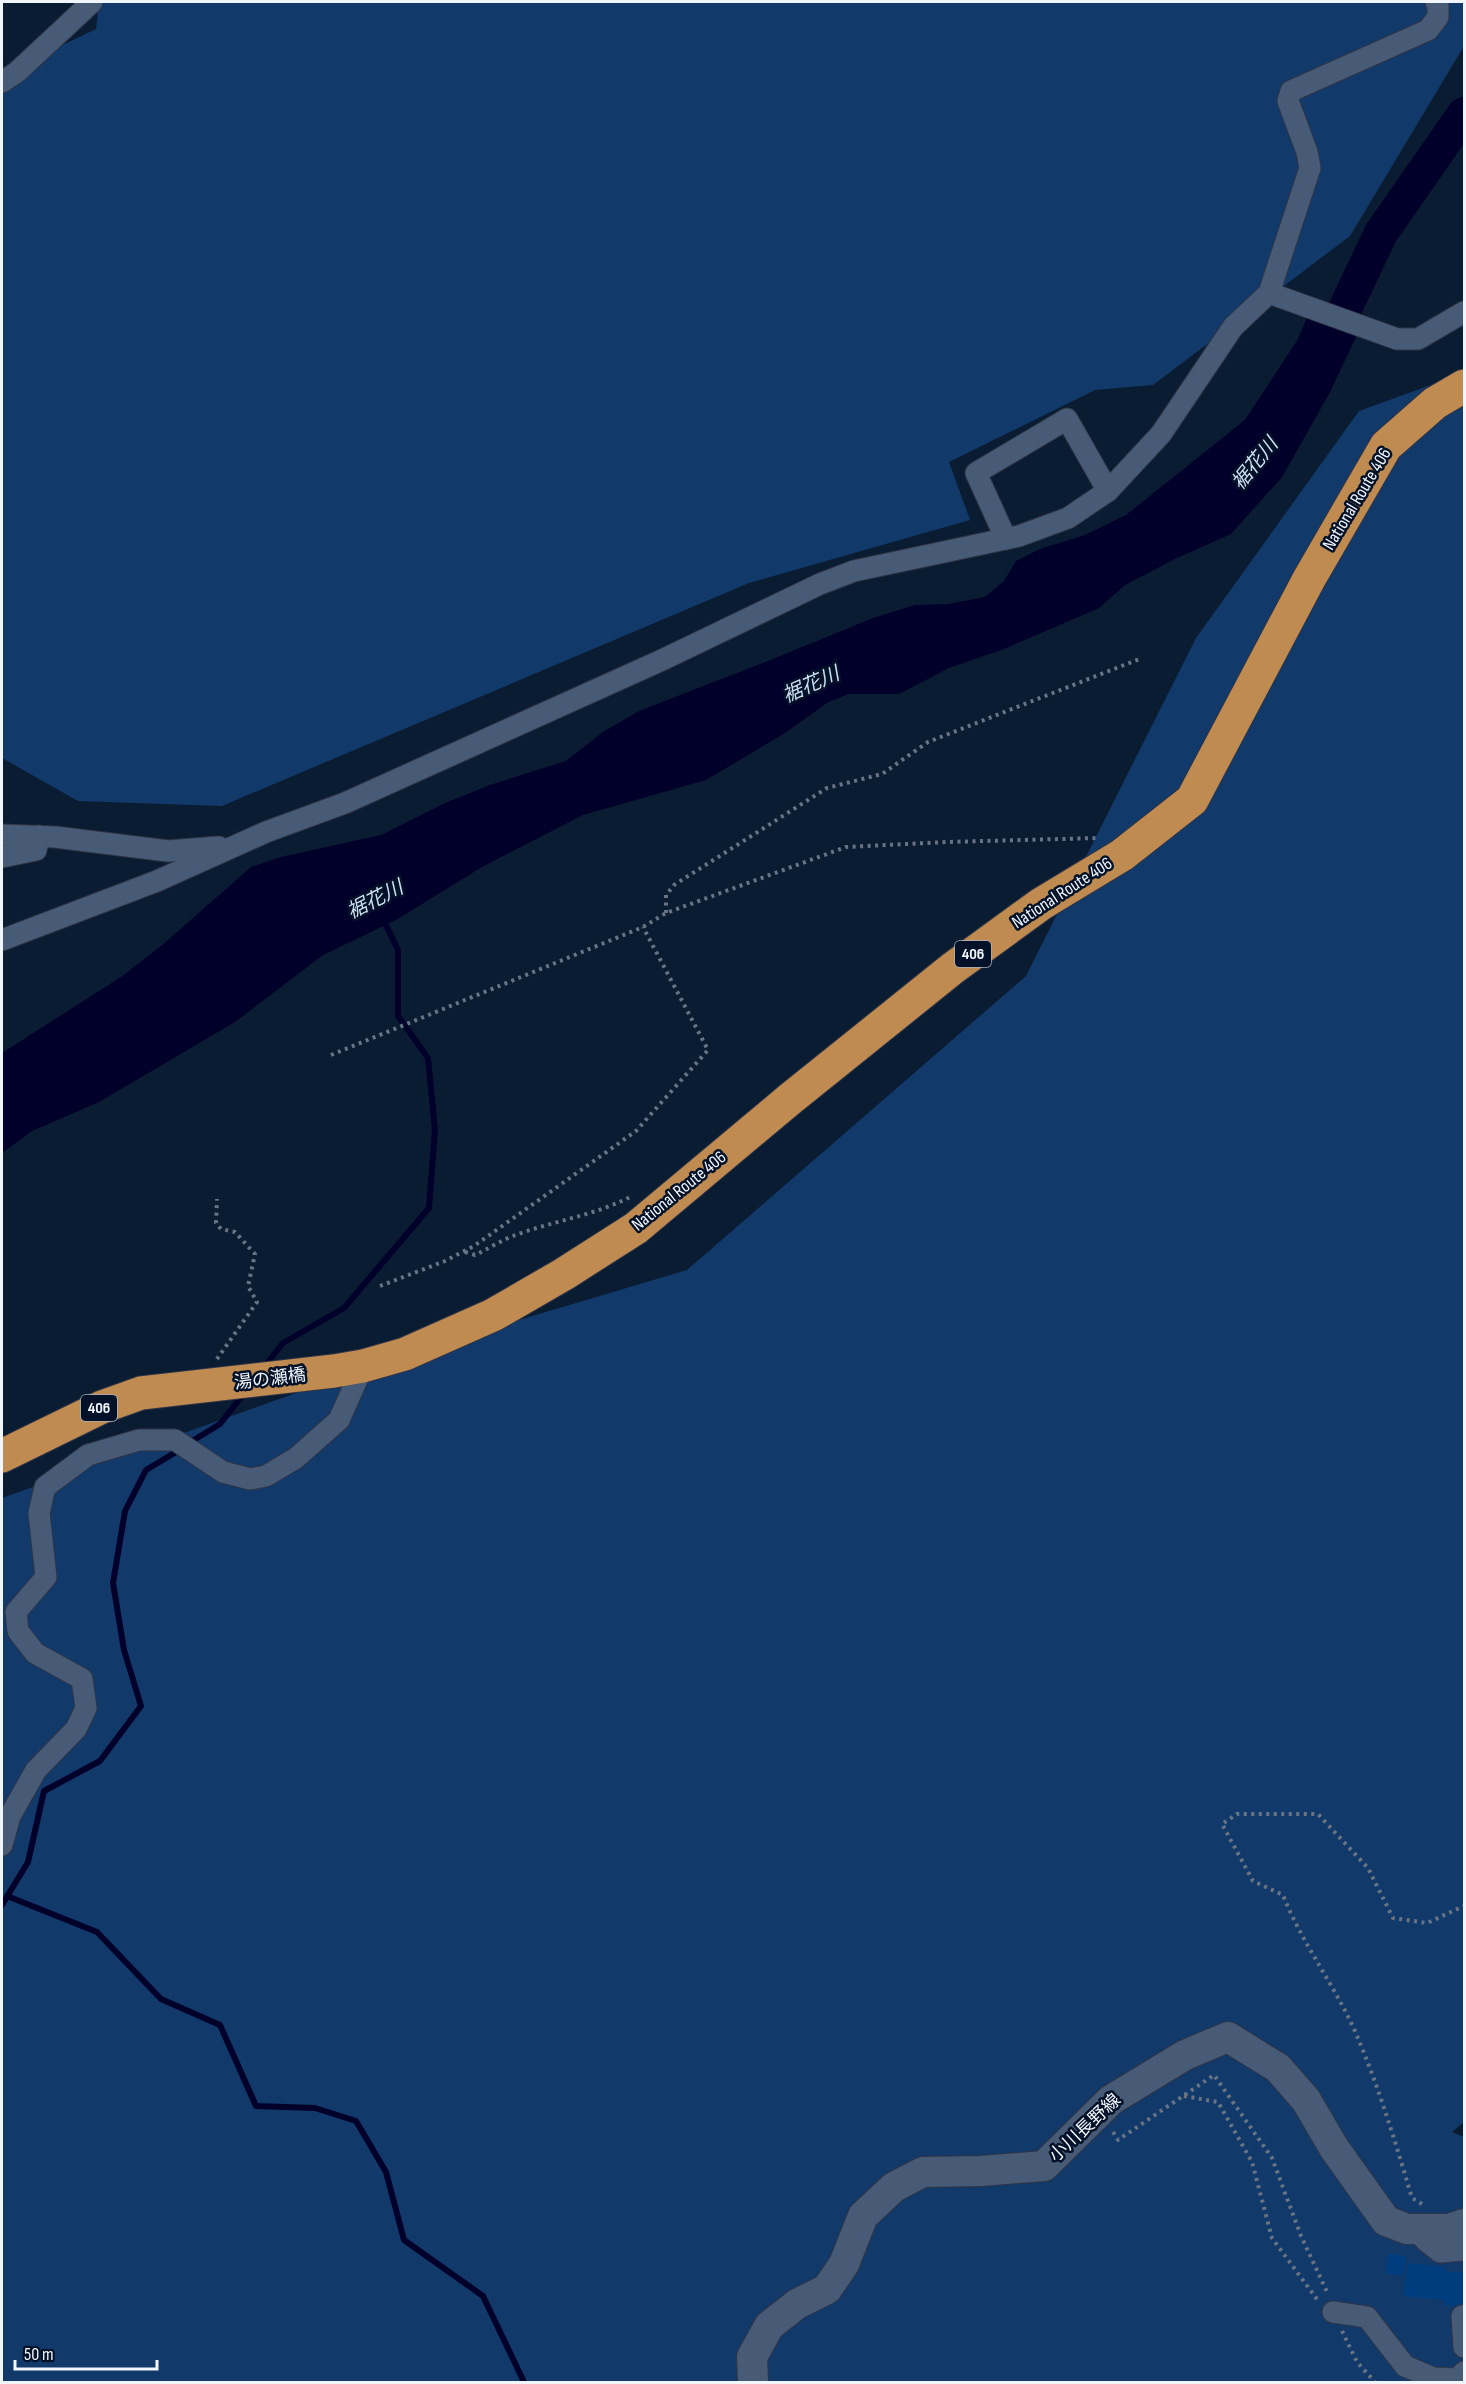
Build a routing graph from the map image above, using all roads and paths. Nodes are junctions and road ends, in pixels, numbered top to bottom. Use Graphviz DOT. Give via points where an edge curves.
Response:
graph roads {
  1 [pos="92,2"];
  2 [pos="1436,2"];
  3 [pos="2,82"];
  4 [pos="1275,296"];
  5 [pos="1464,312"];
  6 [pos="1464,386"];
  7 [pos="1108,490"];
  8 [pos="1006,539"];
  9 [pos="1142,658"];
  10 [pos="2,835"];
  11 [pos="39,836"];
  12 [pos="1109,838"];
  13 [pos="237,846"];
  14 [pos="2,857"];
  15 [pos="666,913"];
  16 [pos="643,927"];
  17 [pos="2,940"];
  18 [pos="330,1055"];
  19 [pos="637,1193"];
  20 [pos="217,1199"];
  21 [pos="464,1251"];
  22 [pos="380,1286"];
  23 [pos="349,1368"];
  24 [pos="211,1373"];
  25 [pos="2,1456"];
  26 [pos="2,1845"];
  27 [pos="1464,1906"];
  28 [pos="1183,2096"];
  29 [pos="1100,2111"];
  30 [pos="1464,2233"];
  31 [pos="1333,2313"];
  32 [pos="1462,2316"];
  33 [pos="1464,2347"];
  34 [pos="1464,2372"];
  35 [pos="753,2382"];
  36 [pos="1375,2382"];
  1 -- 3 [label="street"];
  2 -- 4 [label="street" via="1438,17 1428,30 1291,91 1288,101 1310,168"];
  4 -- 5 [label="street" via="1397,339 1418,339"];
  4 -- 7 [label="street" via="1233,327 1161,434"];
  6 -- 23 [label="highway, National Route 406 / 406" via="1435,403 1386,446 1309,579 1192,801 1122,855 1041,904 953,968 636,1228 493,1314 405,1353"];
  7 -- 8 [label="street" via="1068,518"];
  7 -- 8 [label="street" via="1067,419 976,473"];
  8 -- 13 [label="street" via="854,571 820,584 486,740"];
  9 -- 15 [label="path" via="928,742 882,774 827,788 674,885 666,895"];
  10 -- 11 [label="street"];
  11 -- 13 [label="street" via="168,851"];
  11 -- 14 [label="street" via="36,850"];
  12 -- 15 [label="path" via="846,847"];
  13 -- 17 [label="street"];
  15 -- 16 [label="path"];
  16 -- 18 [label="path"];
  16 -- 21 [label="path" via="708,1050 636,1131"];
  19 -- 21 [label="path" via="596,1211 513,1236 475,1255"];
  20 -- 24 [label="path" via="216,1223 221,1229 235,1232 255,1254 248,1286 257,1302"];
  21 -- 22 [label="path"];
  23 -- 24 [label="highway, 湯の瀬橋 / 406"];
  23 -- 26 [label="street" via="339,1420 296,1458 266,1476 250,1479 222,1472 174,1440 139,1440 88,1455 45,1487 39,1513 46,1577 16,1612 18,1631 35,1653 82,1679 86,1708 76,1729 36,1770 10,1816"];
  24 -- 25 [label="highway, 406" via="102,1407"];
  27 -- 30 [label="path" via="1427,1923 1393,1918 1368,1868 1318,1814 1237,1814 1222,1824 1253,1881 1282,1895 1294,1925 1353,2027 1386,2111 1412,2198"];
  28 -- 29 [label="path" via="1118,2140"];
  28 -- 31 [label="path" via="1218,2102 1252,2162 1272,2238 1325,2310"];
  28 -- 31 [label="path" via="1214,2075 1272,2157"];
  29 -- 30 [label="main road, 小川長野線" via="1162,2068 1228,2037 1278,2068 1306,2100 1334,2148 1386,2221 1407,2229"];
  29 -- 35 [label="main road, 小川長野線" via="1044,2166 923,2172 894,2187 863,2216 844,2264 827,2289 797,2304 769,2326 752,2357"];
  31 -- 34 [label="street" via="1366,2317 1405,2366 1433,2378 1457,2379"];
  31 -- 36 [label="path" via="1357,2362"];
  32 -- 33 [label="street"];
}
